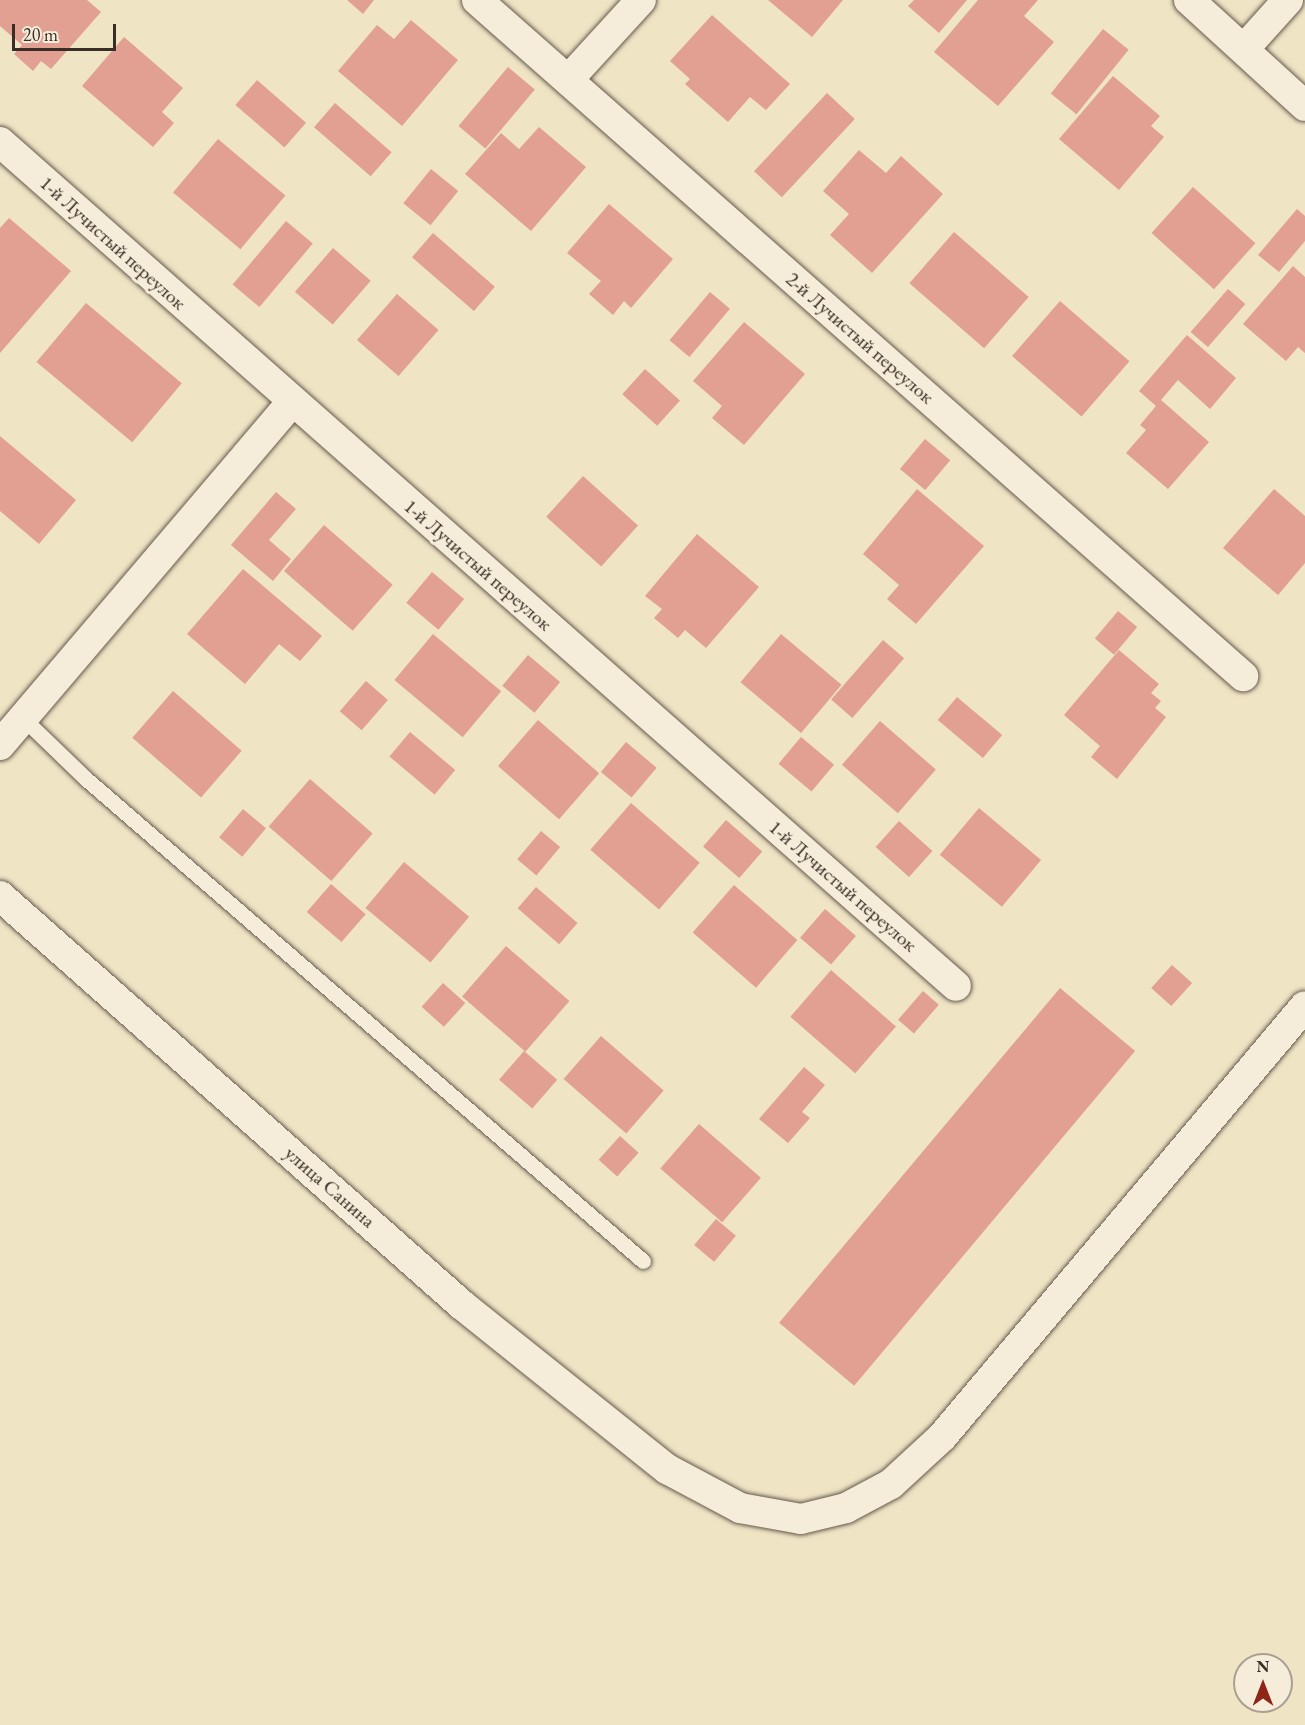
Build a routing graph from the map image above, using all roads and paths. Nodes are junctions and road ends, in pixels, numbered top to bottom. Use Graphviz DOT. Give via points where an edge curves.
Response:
graph roads {
  1 [pos="477,0"];
  2 [pos="641,0"];
  3 [pos="1189,0"];
  4 [pos="1288,0"];
  5 [pos="1244,49"];
  6 [pos="568,80"];
  7 [pos="1305,106"];
  8 [pos="0,142"];
  9 [pos="292,402"];
  10 [pos="1243,676"];
  11 [pos="24,718"];
  12 [pos="0,745"];
  13 [pos="0,896"];
  14 [pos="956,986"];
  15 [pos="1305,1006"];
  16 [pos="643,1261"];
  1 -- 6 [label="street, 2-й Лучистый переулок"];
  2 -- 6 [label="street"];
  3 -- 5 [label="street"];
  4 -- 5 [label="street"];
  5 -- 7 [label="street"];
  6 -- 10 [label="street, 2-й Лучистый переулок"];
  8 -- 9 [label="street, 1-й Лучистый переулок"];
  9 -- 11 [label="street"];
  9 -- 14 [label="street, 1-й Лучистый переулок"];
  11 -- 12 [label="street"];
  11 -- 16 [label="lane" via="85,778"];
  13 -- 15 [label="street, улица Санина" via="462,1305 667,1469 740,1508 801,1519 846,1508 891,1484 942,1437"];
}
